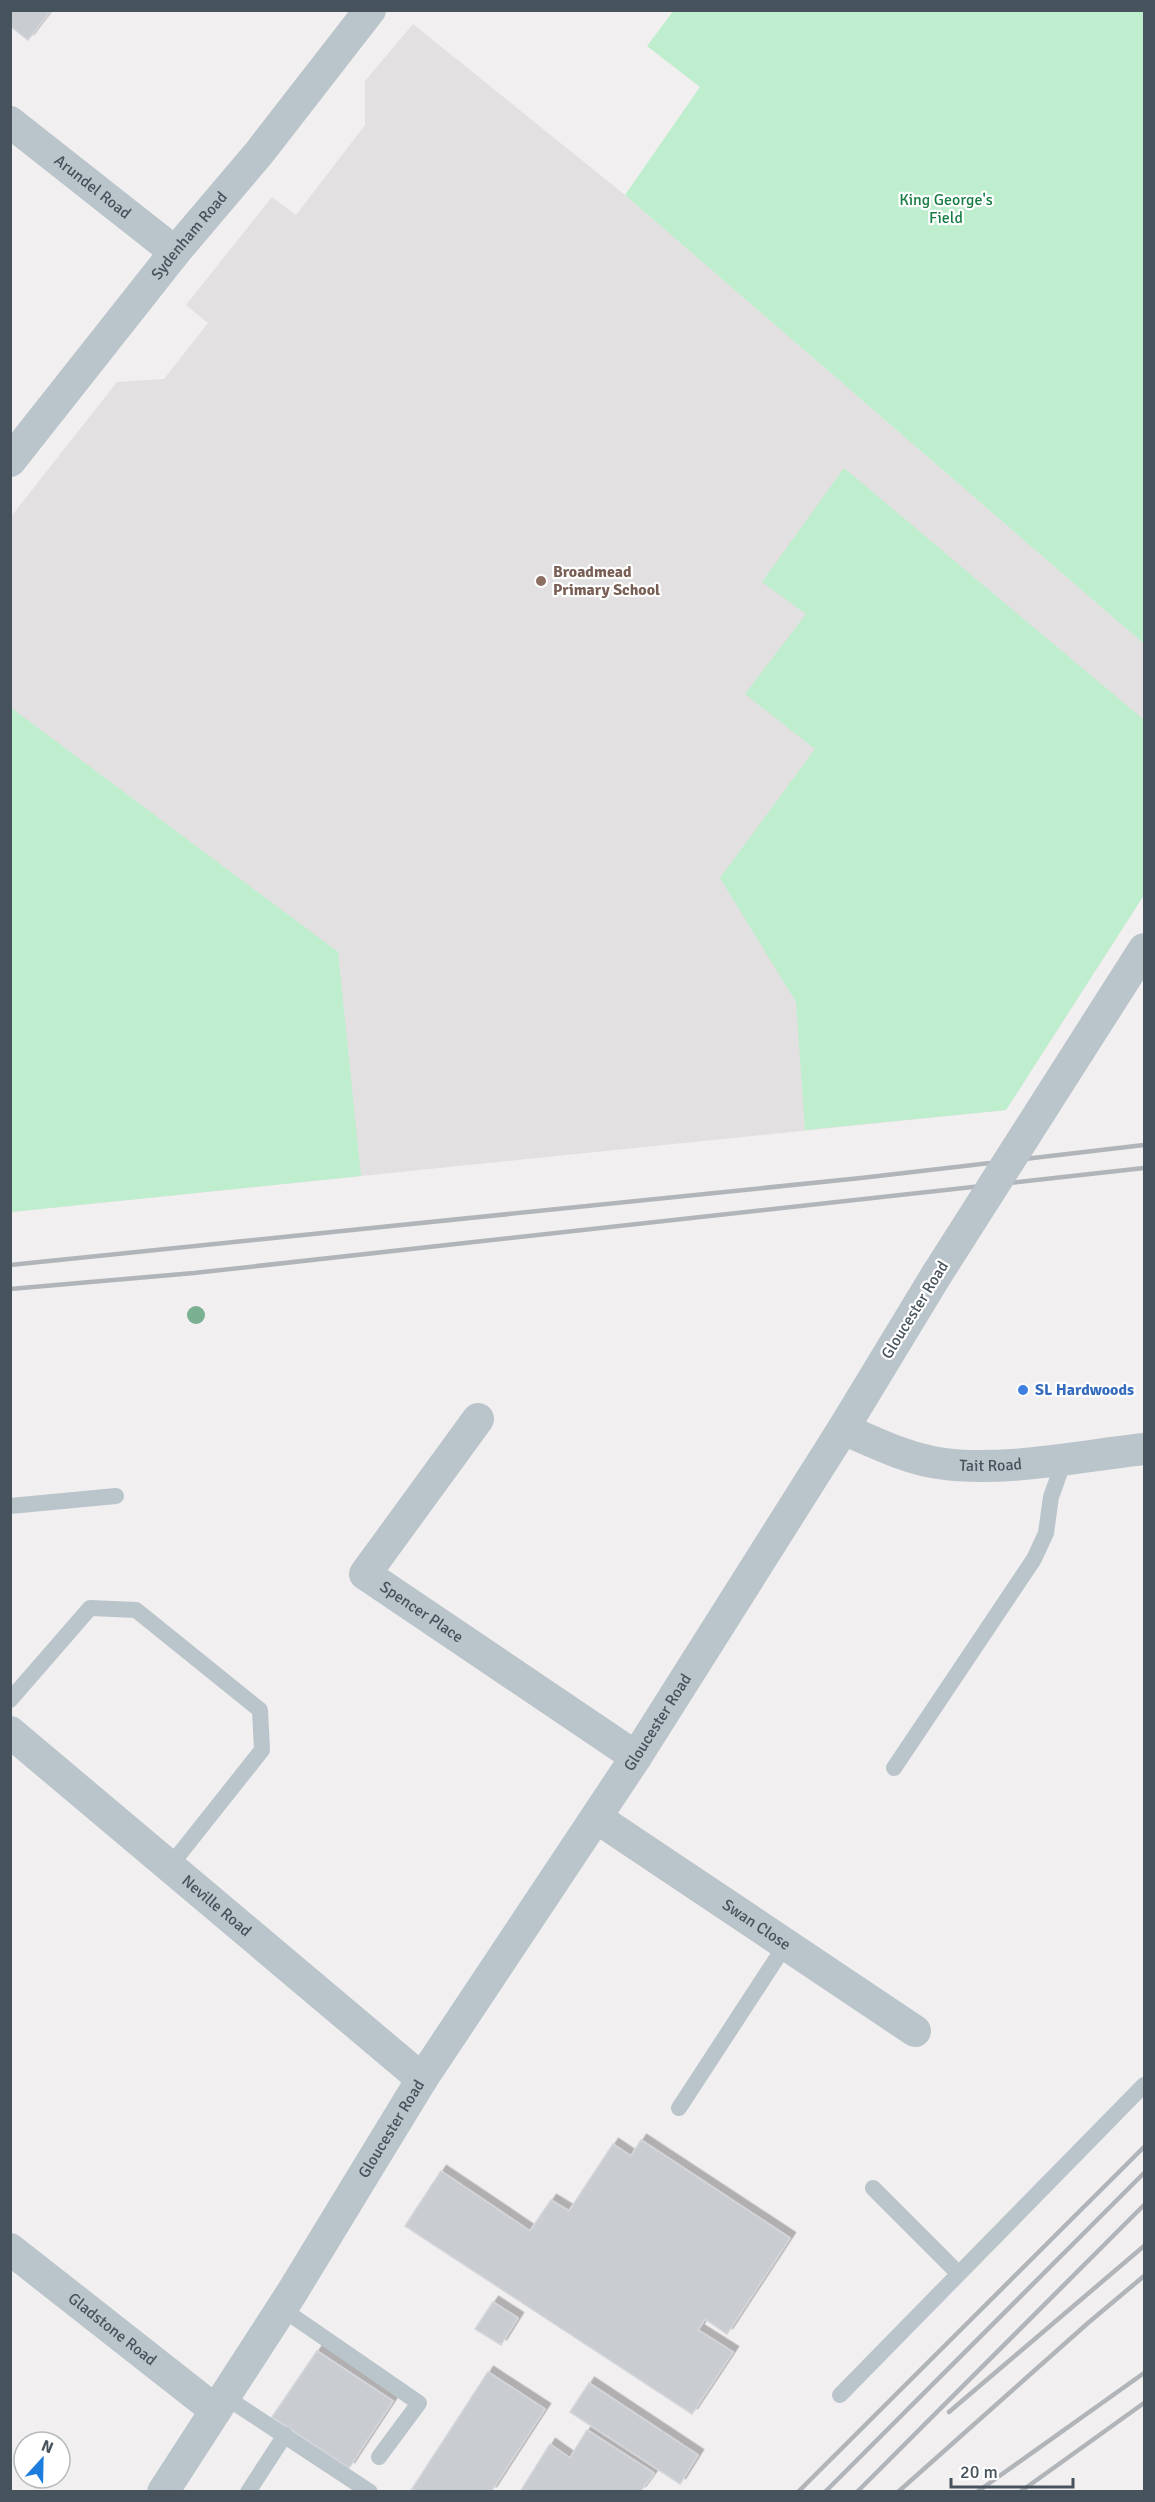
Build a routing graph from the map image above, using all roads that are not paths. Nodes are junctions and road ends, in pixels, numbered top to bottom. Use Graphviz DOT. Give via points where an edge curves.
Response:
graph roads {
  1 [pos="370,10"];
  2 [pos="10,122"];
  3 [pos="175,252"];
  4 [pos="10,461"];
  5 [pos="1144,949"];
  6 [pos="478,1419"];
  7 [pos="843,1429"];
  8 [pos="1144,1449"];
  9 [pos="1065,1458"];
  10 [pos="116,1496"];
  11 [pos="10,1506"];
  12 [pos="10,1700"];
  13 [pos="10,1732"];
  14 [pos="636,1757"];
  15 [pos="894,1768"];
  16 [pos="597,1818"];
  17 [pos="170,1866"];
  18 [pos="786,1944"];
  19 [pos="915,2031"];
  20 [pos="422,2079"];
  21 [pos="1144,2085"];
  22 [pos="679,2108"];
  23 [pos="873,2188"];
  24 [pos="10,2249"];
  25 [pos="958,2273"];
  26 [pos="281,2308"];
  27 [pos="840,2395"];
  28 [pos="220,2403"];
  29 [pos="285,2436"];
  30 [pos="379,2457"];
  31 [pos="163,2492"];
  32 [pos="248,2492"];
  33 [pos="370,2492"];
  1 -- 3 [label="street, Sydenham Road" via="259,153"];
  2 -- 3 [label="street, Arundel Road"];
  3 -- 4 [label="street, Sydenham Road"];
  5 -- 7 [label="street, Gloucester Road, bridge"];
  6 -- 14 [label="street, Spencer Place" via="364,1574"];
  7 -- 9 [label="street, Tait Road" via="900,1453 937,1463 969,1466"];
  7 -- 14 [label="street, Gloucester Road"];
  8 -- 9 [label="street, Tait Road"];
  9 -- 15 [label="lane" via="1050,1497 1046,1533 1034,1559"];
  10 -- 11 [label="lane"];
  12 -- 17 [label="lane" via="90,1608 136,1610 260,1710 262,1750"];
  13 -- 17 [label="street, Neville Road"];
  14 -- 16 [label="street, Gloucester Road"];
  16 -- 18 [label="street, Swan Close"];
  16 -- 20 [label="street, Gloucester Road"];
  17 -- 20 [label="street, Neville Road"];
  18 -- 19 [label="street, Swan Close"];
  18 -- 22 [label="lane"];
  20 -- 26 [label="street, Gloucester Road"];
  21 -- 25 [label="lane"];
  23 -- 25 [label="lane"];
  24 -- 28 [label="street, Gladstone Road"];
  25 -- 27 [label="lane"];
  26 -- 28 [label="street, Gloucester Road"];
  26 -- 30 [label="lane" via="419,2403"];
  28 -- 29 [label="lane"];
  28 -- 31 [label="street, Gloucester Road"];
  29 -- 32 [label="lane"];
  29 -- 33 [label="lane"];
}
